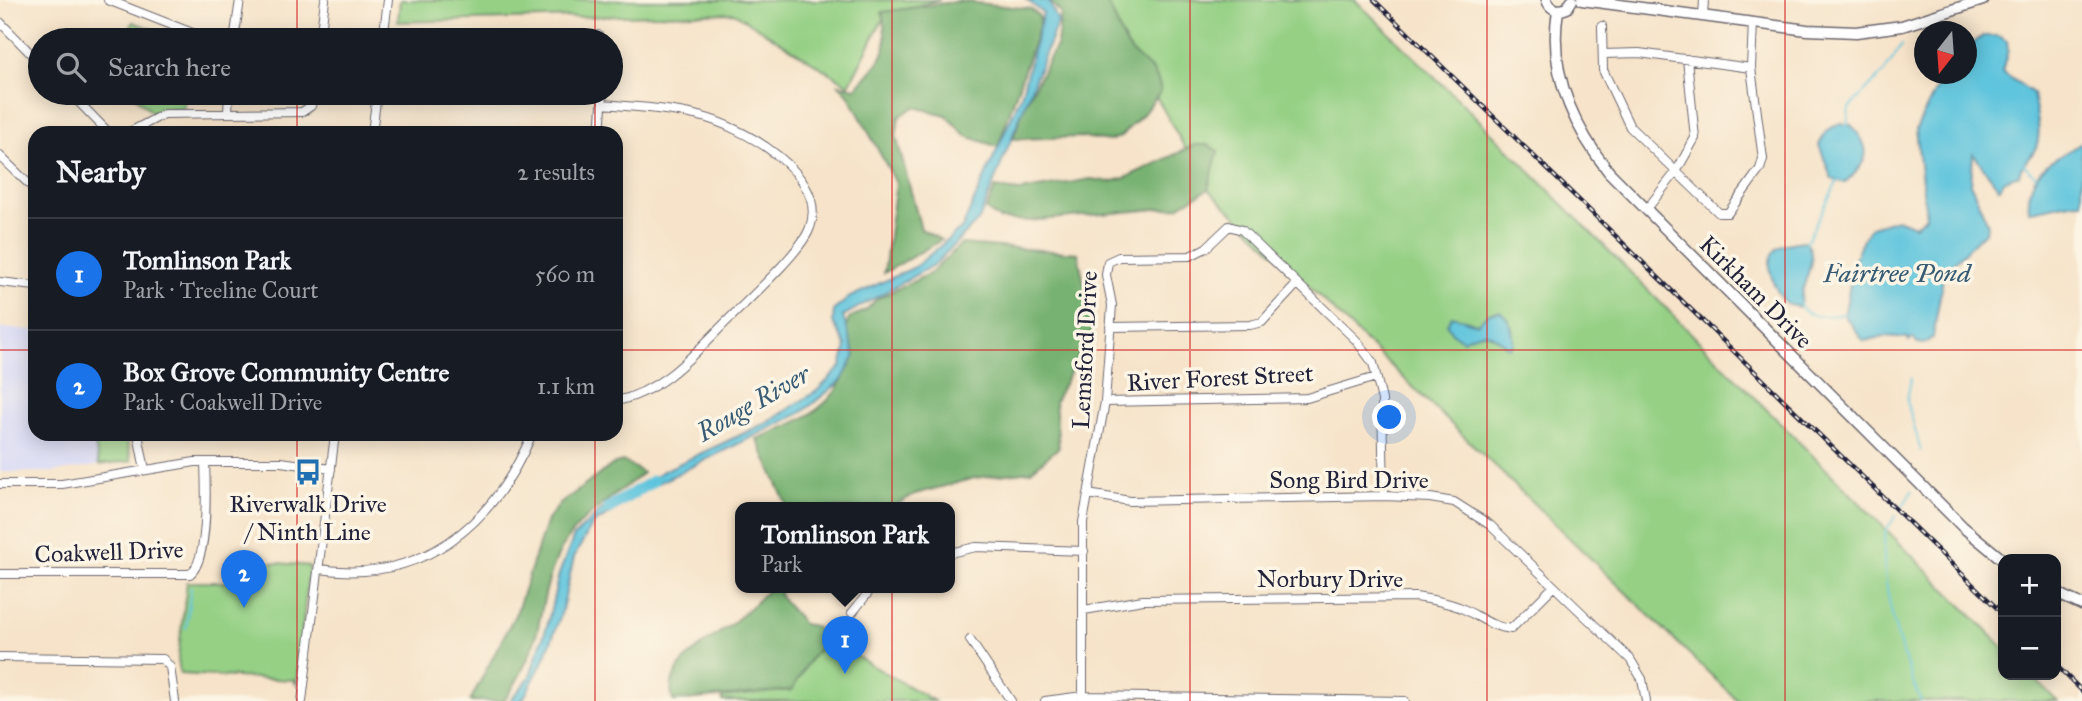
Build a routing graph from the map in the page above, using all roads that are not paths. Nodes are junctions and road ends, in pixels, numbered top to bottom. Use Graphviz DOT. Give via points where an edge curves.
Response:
graph roads {
  1 [pos="108,0"];
  2 [pos="240,0"];
  3 [pos="325,0"];
  4 [pos="388,0"];
  5 [pos="1547,0"];
  6 [pos="1572,0"];
  7 [pos="1581,0"];
  8 [pos="1704,0"];
  9 [pos="1983,0"];
  10 [pos="1558,10"];
  11 [pos="1703,16"];
  12 [pos="0,22"];
  13 [pos="1753,22"];
  14 [pos="1602,26"];
  15 [pos="180,28"];
  16 [pos="234,28"];
  17 [pos="322,28"];
  18 [pos="384,28"];
  19 [pos="28,51"];
  20 [pos="1603,54"];
  21 [pos="1687,59"];
  22 [pos="1751,68"];
  23 [pos="82,105"];
  24 [pos="228,105"];
  25 [pos="311,105"];
  26 [pos="376,105"];
  27 [pos="603,105"];
  28 [pos="612,105"];
  29 [pos="228,112"];
  30 [pos="102,126"];
  31 [pos="141,126"];
  32 [pos="373,126"];
  33 [pos="601,126"];
  34 [pos="0,156"];
  35 [pos="1676,172"];
  36 [pos="28,183"];
  37 [pos="1646,210"];
  38 [pos="0,282"];
  39 [pos="1297,284"];
  40 [pos="28,285"];
  41 [pos="1110,327"];
  42 [pos="1376,377"];
  43 [pos="623,399"];
  44 [pos="1105,402"];
  45 [pos="139,441"];
  46 [pos="334,441"];
  47 [pos="529,441"];
  48 [pos="205,462"];
  49 [pos="331,469"];
  50 [pos="145,470"];
  51 [pos="0,484"];
  52 [pos="1088,494"];
  53 [pos="1384,496"];
  54 [pos="1084,551"];
  55 [pos="955,552"];
  56 [pos="1998,556"];
  57 [pos="318,569"];
  58 [pos="0,574"];
  59 [pos="1553,587"];
  60 [pos="868,593"];
  61 [pos="2061,595"];
  62 [pos="2082,605"];
  63 [pos="1084,610"];
  64 [pos="852,613"];
  65 [pos="971,640"];
  66 [pos="0,657"];
  67 [pos="1083,696"];
  68 [pos="175,701"];
  69 [pos="302,701"];
  70 [pos="1011,701"];
  71 [pos="1045,701"];
  72 [pos="1195,701"];
  73 [pos="1300,701"];
  74 [pos="1405,701"];
  75 [pos="1646,701"];
  1 -- 15 [label="street"];
  2 -- 16 [label="street"];
  3 -- 17 [label="street"];
  4 -- 18 [label="street"];
  5 -- 10 [label="street"];
  6 -- 10 [label="street"];
  7 -- 11 [label="street"];
  8 -- 11 [label="street"];
  9 -- 13 [label="street" via="1881,30 1833,32"];
  10 -- 37 [label="street, Kirkham Drive" via="1555,45 1572,113 1598,158"];
  11 -- 13 [label="street"];
  12 -- 19 [label="street"];
  13 -- 22 [label="street"];
  14 -- 20 [label="street"];
  20 -- 21 [label="street" via="1639,52"];
  20 -- 35 [label="street" via="1610,90 1630,127"];
  21 -- 22 [label="street"];
  21 -- 35 [label="street" via="1695,138"];
  22 -- 35 [label="street" via="1763,159 1732,209 1719,213"];
  23 -- 30 [label="street"];
  24 -- 29 [label="street"];
  25 -- 29 [label="street" via="302,112"];
  26 -- 32 [label="street"];
  27 -- 33 [label="street"];
  28 -- 43 [label="street" via="683,113 752,137 797,173 812,203 810,229 800,247 667,377"];
  29 -- 31 [label="street" via="164,114"];
  34 -- 36 [label="street"];
  35 -- 37 [label="street"];
  37 -- 56 [label="street, Kirkham Drive" via="1963,527"];
  38 -- 40 [label="street"];
  39 -- 41 [label="street" via="1262,322 1250,325"];
  39 -- 41 [label="street, Lemsford Drive" via="1242,230 1229,226 1190,256 1108,261"];
  39 -- 42 [label="street, Lemsford Drive" via="1356,340 1373,363"];
  41 -- 44 [label="street, Lemsford Drive"];
  42 -- 44 [label="street, River Forest Street" via="1307,398"];
  42 -- 53 [label="street, Lemsford Drive" via="1382,400"];
  44 -- 52 [label="street, Lemsford Drive"];
  45 -- 50 [label="street"];
  46 -- 49 [label="street"];
  47 -- 57 [label="street" via="516,471 497,497 472,523 426,556 387,570"];
  48 -- 49 [label="street" via="274,462"];
  48 -- 50 [label="street"];
  48 -- 58 [label="street, Coakwell Drive" via="199,563 190,574"];
  49 -- 57 [label="street"];
  50 -- 51 [label="street" via="57,484"];
  52 -- 53 [label="street, Song Bird Drive" via="1130,501"];
  52 -- 54 [label="street, Lemsford Drive"];
  53 -- 59 [label="street, Song Bird Drive" via="1454,502 1490,525"];
  54 -- 55 [label="street" via="976,547"];
  54 -- 63 [label="street, Lemsford Drive"];
  57 -- 69 [label="street"];
  59 -- 63 [label="street, Norbury Drive" via="1511,629 1494,627 1443,602 1405,597 1143,600"];
  59 -- 75 [label="street, Song Bird Drive" via="1630,659 1642,679"];
  60 -- 64 [label="street"];
  61 -- 62 [label="street"];
  63 -- 67 [label="street, Lemsford Drive"];
  65 -- 70 [label="street"];
  66 -- 68 [label="street" via="163,659 170,667"];
  67 -- 71 [label="street"];
  67 -- 72 [label="street"];
  72 -- 73 [label="street"];
  73 -- 74 [label="street"];
}
